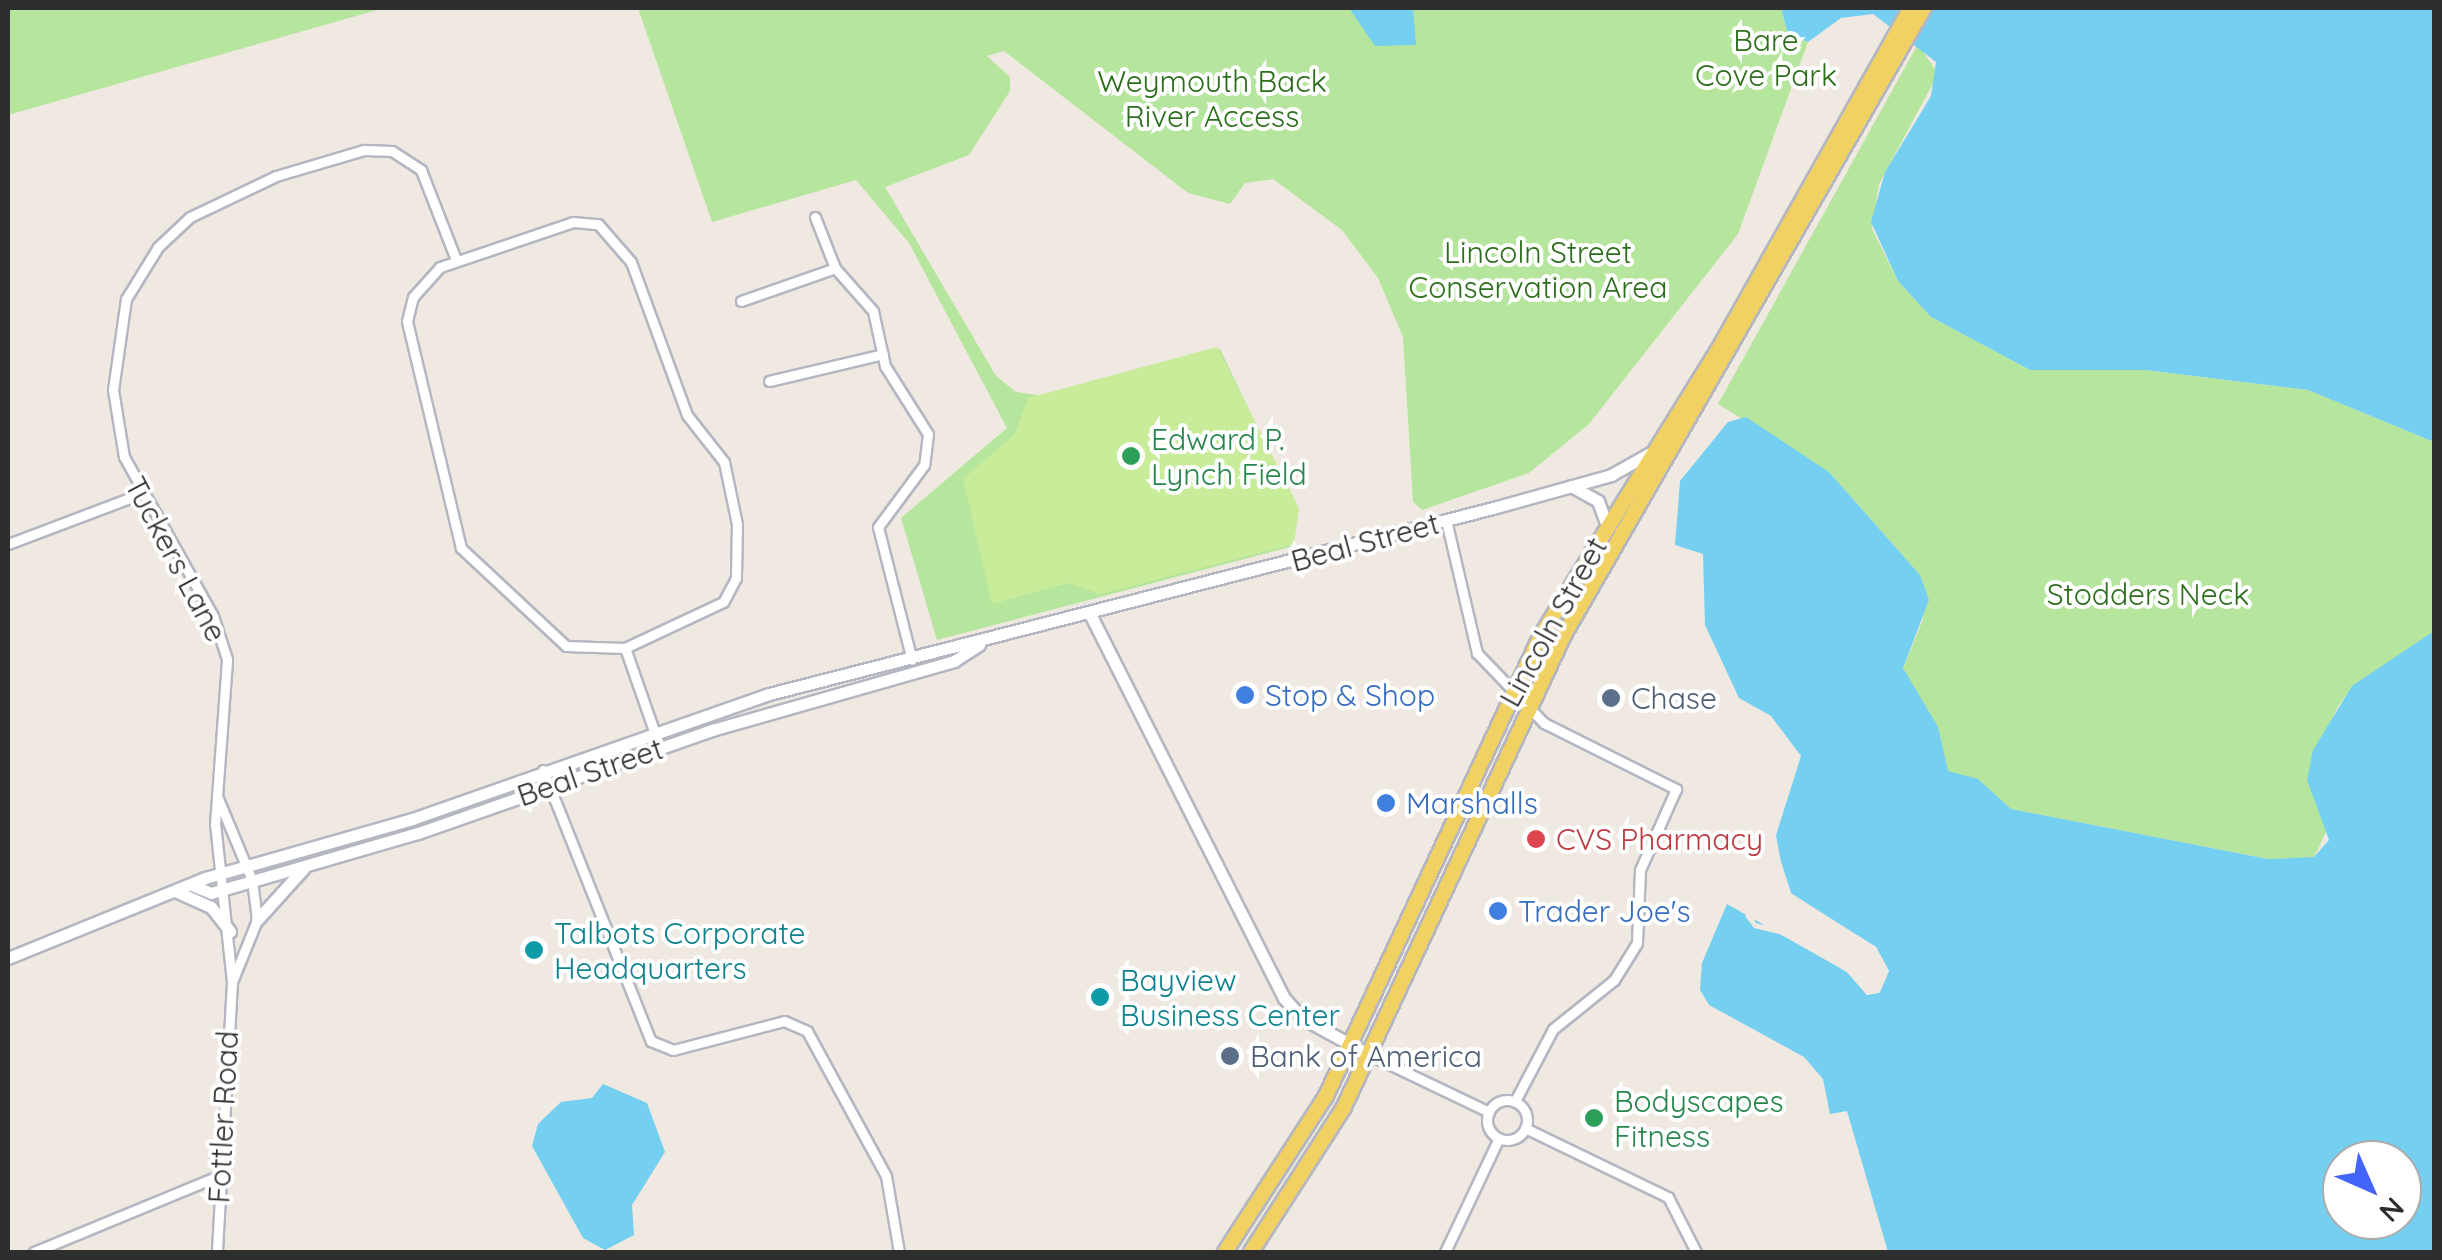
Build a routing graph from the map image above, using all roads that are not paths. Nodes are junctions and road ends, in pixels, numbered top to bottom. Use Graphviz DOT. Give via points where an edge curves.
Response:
graph roads {
  1 [pos="1911,8"];
  2 [pos="1924,8"];
  3 [pos="1898,44"];
  4 [pos="815,217"];
  5 [pos="456,260"];
  6 [pos="835,268"];
  7 [pos="741,300"];
  8 [pos="883,354"];
  9 [pos="769,382"];
  10 [pos="1656,449"];
  11 [pos="1572,486"];
  12 [pos="138,495"];
  13 [pos="1446,520"];
  14 [pos="1607,526"];
  15 [pos="8,544"];
  16 [pos="1090,614"];
  17 [pos="984,642"];
  18 [pos="624,648"];
  19 [pos="912,656"];
  20 [pos="915,672"];
  21 [pos="1513,688"];
  22 [pos="1529,706"];
  23 [pos="654,732"];
  24 [pos="660,748"];
  25 [pos="543,770"];
  26 [pos="550,786"];
  27 [pos="216,794"];
  28 [pos="247,865"];
  29 [pos="308,865"];
  30 [pos="221,874"];
  31 [pos="252,880"];
  32 [pos="194,886"];
  33 [pos="224,889"];
  34 [pos="175,891"];
  35 [pos="257,920"];
  36 [pos="230,931"];
  37 [pos="8,958"];
  38 [pos="232,982"];
  39 [pos="1350,1046"];
  40 [pos="1370,1056"];
  41 [pos="1515,1101"];
  42 [pos="1488,1112"];
  43 [pos="1526,1128"];
  44 [pos="1499,1138"];
  45 [pos="216,1177"];
  46 [pos="61,1247"];
  47 [pos="34,1252"];
  48 [pos="218,1252"];
  49 [pos="899,1252"];
  50 [pos="1225,1252"];
  51 [pos="1251,1252"];
  52 [pos="1445,1252"];
  53 [pos="1696,1252"];
  1 -- 3 [label="main road, Lincoln Street"];
  2 -- 3 [label="main road, Lincoln Street"];
  3 -- 10 [label="main road, Lincoln Street"];
  3 -- 22 [label="main road, Lincoln Street"];
  4 -- 6 [label="street"];
  5 -- 12 [label="street, Tuckers Lane" via="427,179 392,151 328,158 190,217 134,281 114,350 118,428"];
  5 -- 18 [label="street" via="425,277 408,321 460,548 566,646"];
  5 -- 18 [label="street" via="574,222 612,234 688,416 724,462 737,524 730,592"];
  6 -- 7 [label="street"];
  6 -- 8 [label="street" via="872,311"];
  8 -- 9 [label="street"];
  8 -- 19 [label="street" via="928,434 924,465 878,527"];
  10 -- 11 [label="street, Beal Street" via="1632,468"];
  10 -- 14 [label="main road, Lincoln Street"];
  11 -- 13 [label="street, Beal Street"];
  11 -- 14 [label="street" via="1598,501"];
  12 -- 15 [label="street"];
  12 -- 27 [label="street, Tuckers Lane" via="222,638"];
  13 -- 16 [label="street, Beal Street"];
  13 -- 21 [label="street" via="1472,642"];
  14 -- 21 [label="main road, Lincoln Street"];
  16 -- 17 [label="street, Beal Street"];
  16 -- 39 [label="street" via="1284,998"];
  17 -- 19 [label="street, Beal Street"];
  17 -- 20 [label="street, Beal Street"];
  18 -- 23 [label="street"];
  19 -- 20 [label="street"];
  19 -- 23 [label="street, Beal Street"];
  20 -- 24 [label="street, Beal Street"];
  21 -- 22 [label="street"];
  21 -- 39 [label="main road, Lincoln Street"];
  22 -- 40 [label="main road, Lincoln Street"];
  22 -- 41 [label="street" via="1544,723 1676,789 1640,870 1634,948 1614,980 1554,1029"];
  23 -- 24 [label="street"];
  23 -- 25 [label="street, Beal Street"];
  24 -- 26 [label="street, Beal Street"];
  25 -- 26 [label="street"];
  25 -- 28 [label="street, Beal Street"];
  26 -- 29 [label="street, Beal Street"];
  26 -- 49 [label="street" via="651,1042 674,1050 768,1022 807,1031 886,1176"];
  27 -- 28 [label="street, Tuckers Lane"];
  27 -- 30 [label="street, Tuckers Lane"];
  28 -- 30 [label="street, Beal Street"];
  28 -- 31 [label="street, Fottler Road"];
  29 -- 31 [label="street, Beal Street"];
  29 -- 35 [label="street"];
  30 -- 32 [label="street, Beal Street"];
  30 -- 33 [label="street, Fottler Road"];
  31 -- 33 [label="street, Beal Street"];
  31 -- 35 [label="street, Fottler Road"];
  32 -- 33 [label="street, Beal Street"];
  32 -- 34 [label="street, Beal Street"];
  33 -- 36 [label="street, Fottler Road"];
  34 -- 36 [label="street" via="210,907"];
  34 -- 37 [label="street, Beal Street"];
  35 -- 38 [label="street, Fottler Road"];
  36 -- 38 [label="street, Fottler Road" via="224,968"];
  38 -- 45 [label="street, Fottler Road"];
  39 -- 40 [label="street"];
  39 -- 50 [label="main road, Lincoln Street"];
  40 -- 42 [label="street"];
  40 -- 51 [label="main road, Lincoln Street" via="1307,1176"];
  41 -- 42 [label="street"];
  41 -- 43 [label="street"];
  42 -- 44 [label="street"];
  43 -- 44 [label="street"];
  43 -- 53 [label="street" via="1661,1192 1680,1208"];
  44 -- 52 [label="street"];
  45 -- 46 [label="street"];
  45 -- 48 [label="street, Fottler Road"];
  46 -- 47 [label="street"];
}
